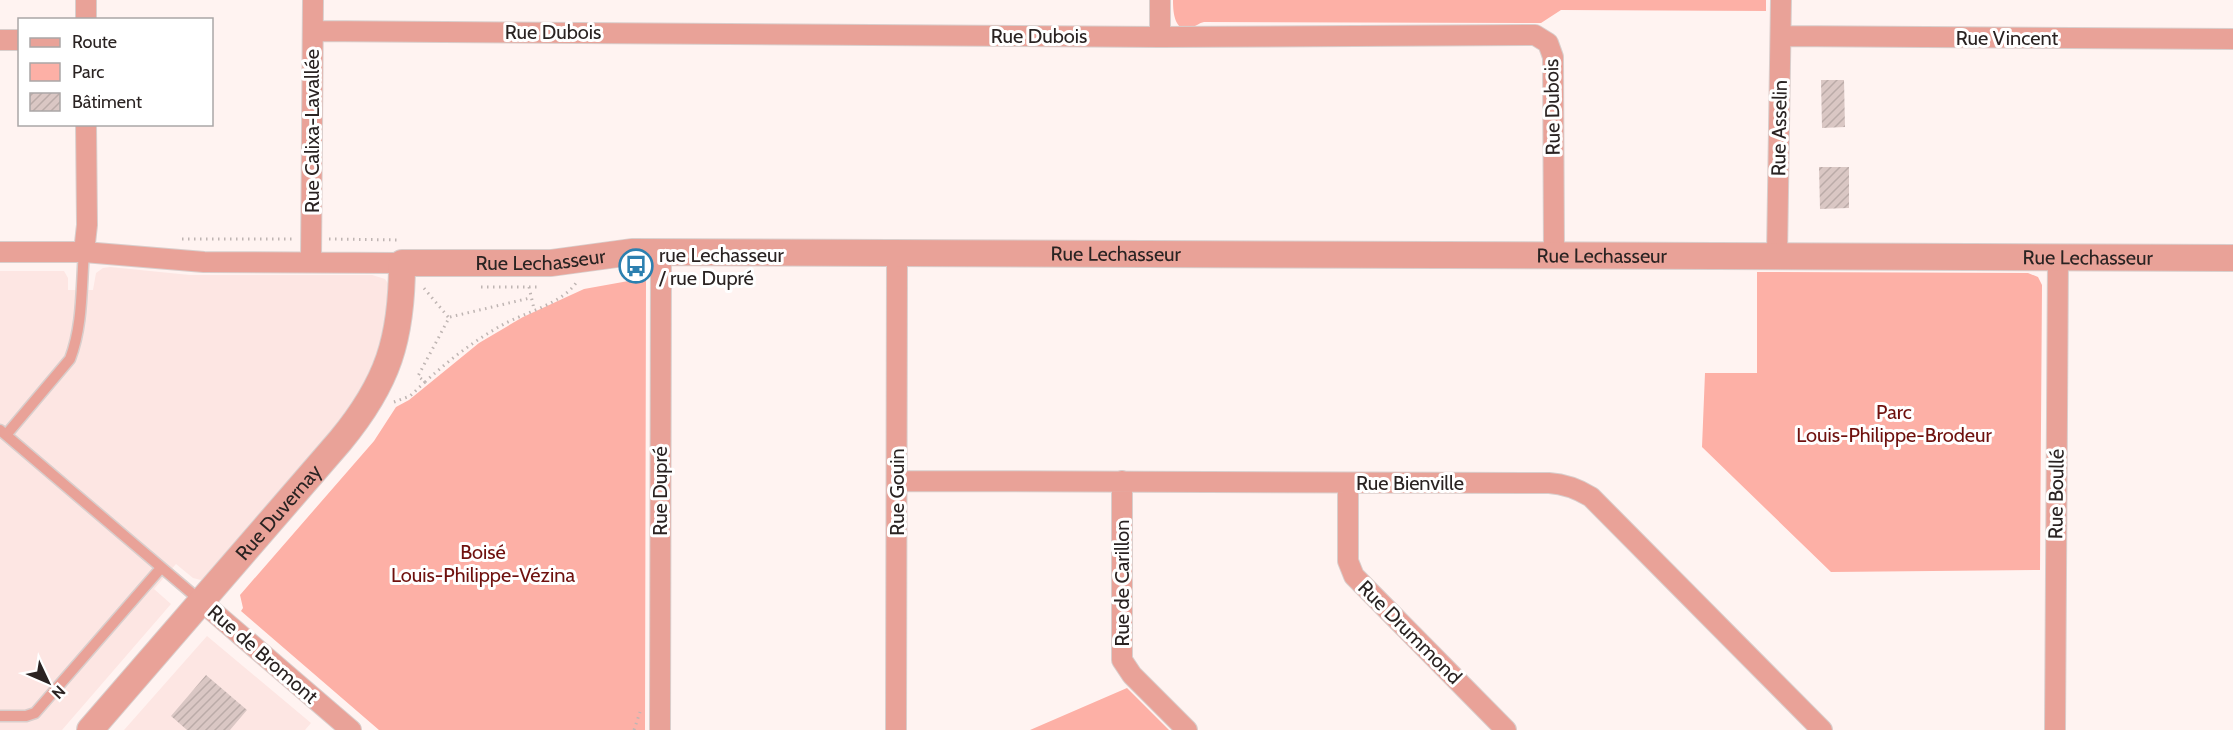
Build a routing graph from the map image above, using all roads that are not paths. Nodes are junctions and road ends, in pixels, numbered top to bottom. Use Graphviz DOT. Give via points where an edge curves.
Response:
graph roads {
  1 [pos="86,0"];
  2 [pos="313,0"];
  3 [pos="1160,0"];
  4 [pos="1781,0"];
  5 [pos="86,18"];
  6 [pos="313,31"];
  7 [pos="1780,36"];
  8 [pos="1160,37"];
  9 [pos="2233,39"];
  10 [pos="0,40"];
  11 [pos="18,40"];
  12 [pos="86,126"];
  13 [pos="0,252"];
  14 [pos="84,252"];
  15 [pos="661,253"];
  16 [pos="897,253"];
  17 [pos="1777,255"];
  18 [pos="1554,256"];
  19 [pos="2058,257"];
  20 [pos="2233,258"];
  21 [pos="311,262"];
  22 [pos="402,263"];
  23 [pos="3,432"];
  24 [pos="897,481"];
  25 [pos="1122,481"];
  26 [pos="1348,483"];
  27 [pos="161,568"];
  28 [pos="202,602"];
  29 [pos="0,716"];
  30 [pos="90,730"];
  31 [pos="351,730"];
  32 [pos="660,730"];
  33 [pos="896,730"];
  34 [pos="1187,730"];
  35 [pos="1506,730"];
  36 [pos="1822,730"];
  37 [pos="2055,730"];
  1 -- 5 [label="street"];
  2 -- 6 [label="street, Rue Calixa-Lavallée"];
  3 -- 8 [label="street"];
  4 -- 7 [label="street, Rue Asselin"];
  6 -- 8 [label="street, Rue Dubois"];
  6 -- 21 [label="street, Rue Calixa-Lavallée"];
  7 -- 9 [label="street, Rue Vincent"];
  7 -- 17 [label="street, Rue Asselin"];
  8 -- 18 [label="street, Rue Dubois" via="1540,37 1551,47 1553,57"];
  10 -- 11 [label="street"];
  12 -- 14 [label="street"];
  13 -- 14 [label="street, Rue Lechasseur"];
  14 -- 21 [label="street, Rue Lechasseur" via="204,262"];
  14 -- 23 [label="lane" via="81,312 70,359"];
  15 -- 16 [label="street, Rue Lechasseur"];
  15 -- 22 [label="street, Rue Lechasseur" via="607,254 551,263"];
  15 -- 32 [label="street, Rue Dupré"];
  16 -- 18 [label="street, Rue Lechasseur"];
  16 -- 24 [label="street, Rue Gouin"];
  17 -- 18 [label="street, Rue Lechasseur"];
  17 -- 19 [label="street, Rue Lechasseur"];
  19 -- 20 [label="street, Rue Lechasseur"];
  19 -- 37 [label="street, Rue Boullé"];
  21 -- 22 [label="street, Rue Lechasseur"];
  22 -- 28 [label="street, Rue Duvernay" via="398,329 374,395 345,436"];
  23 -- 27 [label="lane"];
  24 -- 25 [label="street, Rue Bienville"];
  24 -- 33 [label="street, Rue Gouin"];
  25 -- 26 [label="street, Rue Bienville"];
  25 -- 34 [label="street, Rue de Carillon" via="1122,660"];
  26 -- 35 [label="street, Rue Drummond" via="1348,561 1354,576"];
  26 -- 36 [label="street, Rue Bienville" via="1549,483 1579,490 1601,507"];
  27 -- 28 [label="lane"];
  27 -- 29 [label="lane" via="35,713"];
  28 -- 30 [label="street, Rue Duvernay"];
  28 -- 31 [label="street, Rue de Bromont"];
}
